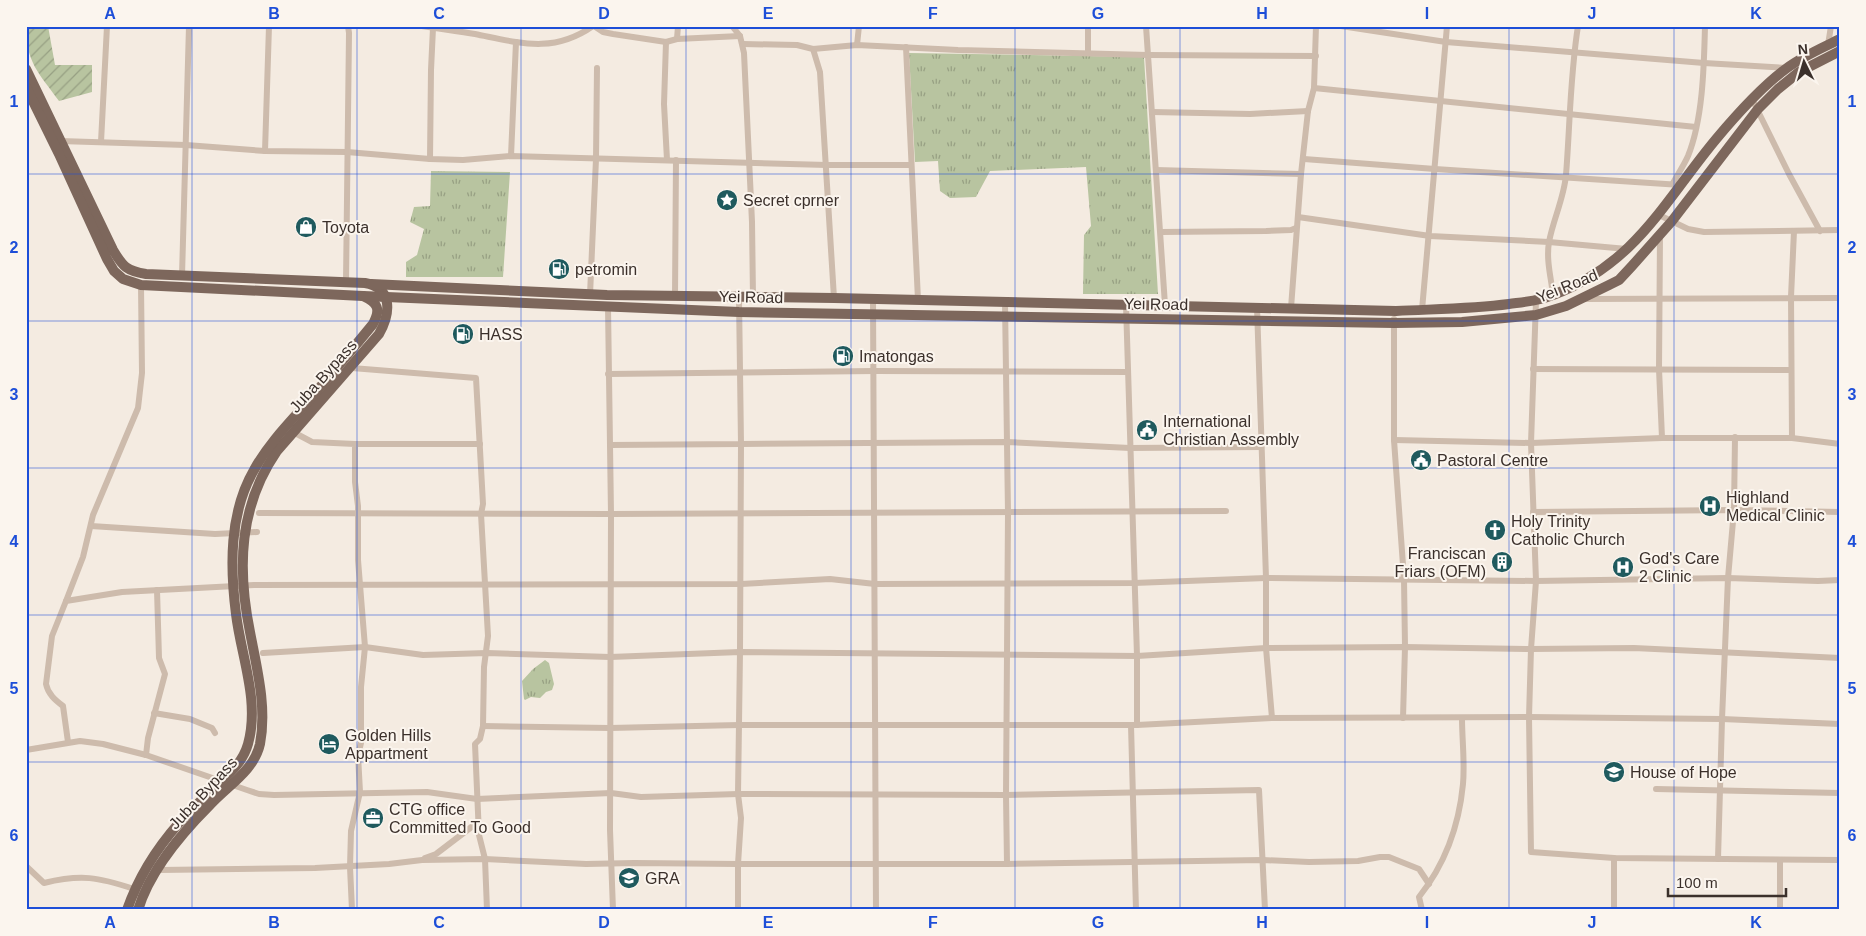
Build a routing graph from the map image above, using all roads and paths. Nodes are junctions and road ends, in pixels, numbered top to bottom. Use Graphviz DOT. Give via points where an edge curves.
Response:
graph roads {
  1 [pos="107,26"];
  2 [pos="189,26"];
  3 [pos="269,26"];
  4 [pos="348,26"];
  5 [pos="422,26"];
  6 [pos="594,26"];
  7 [pos="678,26"];
  8 [pos="732,26"];
  9 [pos="859,26"];
  10 [pos="1088,26"];
  11 [pos="1146,26"];
  12 [pos="1316,26"];
  13 [pos="1341,26"];
  14 [pos="1448,26"];
  15 [pos="1578,26"];
  16 [pos="1705,26"];
  17 [pos="1831,26"];
  18 [pos="433,28"];
  19 [pos="462,29"];
  20 [pos="740,36"];
  21 [pos="677,39"];
  22 [pos="1840,39"];
  23 [pos="516,42"];
  24 [pos="666,42"];
  25 [pos="1446,42"];
  26 [pos="743,44"];
  27 [pos="857,45"];
  28 [pos="1828,45"];
  29 [pos="906,47"];
  30 [pos="813,49"];
  31 [pos="1840,51"];
  32 [pos="1088,52"];
  33 [pos="1574,52"];
  34 [pos="1148,55"];
  35 [pos="1316,56"];
  36 [pos="1704,63"];
  37 [pos="597,68"];
  38 [pos="1787,68"];
  39 [pos="26,69"];
  40 [pos="26,87"];
  41 [pos="1314,88"];
  42 [pos="1752,99"];
  43 [pos="1441,101"];
  44 [pos="1758,109"];
  45 [pos="1308,111"];
  46 [pos="1152,112"];
  47 [pos="1568,114"];
  48 [pos="1696,127"];
  49 [pos="60,141"];
  50 [pos="101,142"];
  51 [pos="186,145"];
  52 [pos="264,151"];
  53 [pos="347,152"];
  54 [pos="511,156"];
  55 [pos="596,159"];
  56 [pos="1304,159"];
  57 [pos="430,160"];
  58 [pos="667,160"];
  59 [pos="676,160"];
  60 [pos="749,162"];
  61 [pos="827,165"];
  62 [pos="911,165"];
  63 [pos="1435,169"];
  64 [pos="1156,170"];
  65 [pos="1302,174"];
  66 [pos="1565,177"];
  67 [pos="1677,184"];
  68 [pos="1659,215"];
  69 [pos="1298,217"];
  70 [pos="1672,221"];
  71 [pos="1296,228"];
  72 [pos="1840,230"];
  73 [pos="1820,231"];
  74 [pos="1161,232"];
  75 [pos="1794,232"];
  76 [pos="1660,235"];
  77 [pos="1430,236"];
  78 [pos="1549,242"];
  79 [pos="1627,249"];
  80 [pos="182,276"];
  81 [pos="346,282"];
  82 [pos="371,284"];
  83 [pos="141,285"];
  84 [pos="590,295"];
  85 [pos="1554,295"];
  86 [pos="364,296"];
  87 [pos="675,296"];
  88 [pos="385,297"];
  89 [pos="753,297"];
  90 [pos="739,298"];
  91 [pos="834,298"];
  92 [pos="1660,298"];
  93 [pos="1791,298"];
  94 [pos="1840,298"];
  95 [pos="873,299"];
  96 [pos="1583,299"];
  97 [pos="918,300"];
  98 [pos="1536,301"];
  99 [pos="1005,302"];
  100 [pos="1126,305"];
  101 [pos="1165,305"];
  102 [pos="608,307"];
  103 [pos="1256,307"];
  104 [pos="1291,308"];
  105 [pos="1422,310"];
  106 [pos="1396,311"];
  107 [pos="740,312"];
  108 [pos="874,314"];
  109 [pos="1536,315"];
  110 [pos="1006,317"];
  111 [pos="1126,318"];
  112 [pos="1256,320"];
  113 [pos="1394,323"];
  114 [pos="352,368"];
  115 [pos="1533,369"];
  116 [pos="1659,369"];
  117 [pos="1791,370"];
  118 [pos="875,371"];
  119 [pos="740,372"];
  120 [pos="1006,372"];
  121 [pos="1127,372"];
  122 [pos="608,374"];
  123 [pos="295,433"];
  124 [pos="1735,437"];
  125 [pos="1662,438"];
  126 [pos="1792,438"];
  127 [pos="1394,440"];
  128 [pos="1007,442"];
  129 [pos="1531,443"];
  130 [pos="356,444"];
  131 [pos="480,444"];
  132 [pos="740,444"];
  133 [pos="875,444"];
  134 [pos="1840,444"];
  135 [pos="610,445"];
  136 [pos="1261,447"];
  137 [pos="1130,448"];
  138 [pos="1734,510"];
  139 [pos="1226,511"];
  140 [pos="258,512"];
  141 [pos="1533,512"];
  142 [pos="1840,512"];
  143 [pos="740,513"];
  144 [pos="875,513"];
  145 [pos="1008,513"];
  146 [pos="1132,513"];
  147 [pos="358,514"];
  148 [pos="481,514"];
  149 [pos="611,514"];
  150 [pos="91,526"];
  151 [pos="257,532"];
  152 [pos="1266,578"];
  153 [pos="1728,578"];
  154 [pos="1404,580"];
  155 [pos="1840,580"];
  156 [pos="1536,581"];
  157 [pos="1008,582"];
  158 [pos="1134,583"];
  159 [pos="484,584"];
  160 [pos="610,584"];
  161 [pos="741,584"];
  162 [pos="875,584"];
  163 [pos="232,586"];
  164 [pos="361,586"];
  165 [pos="157,590"];
  166 [pos="66,601"];
  167 [pos="365,647"];
  168 [pos="1405,647"];
  169 [pos="1266,648"];
  170 [pos="1531,649"];
  171 [pos="740,652"];
  172 [pos="1725,652"];
  173 [pos="263,653"];
  174 [pos="487,653"];
  175 [pos="875,653"];
  176 [pos="1008,654"];
  177 [pos="1137,656"];
  178 [pos="610,657"];
  179 [pos="1840,658"];
  180 [pos="154,713"];
  181 [pos="1529,717"];
  182 [pos="1272,718"];
  183 [pos="1402,718"];
  184 [pos="1462,718"];
  185 [pos="1722,719"];
  186 [pos="739,724"];
  187 [pos="1840,724"];
  188 [pos="1134,725"];
  189 [pos="483,726"];
  190 [pos="875,726"];
  191 [pos="1007,726"];
  192 [pos="610,728"];
  193 [pos="215,733"];
  194 [pos="68,742"];
  195 [pos="26,750"];
  196 [pos="146,755"];
  197 [pos="231,784"];
  198 [pos="1656,789"];
  199 [pos="1720,790"];
  200 [pos="360,792"];
  201 [pos="1132,792"];
  202 [pos="610,793"];
  203 [pos="1840,793"];
  204 [pos="738,794"];
  205 [pos="876,794"];
  206 [pos="1006,795"];
  207 [pos="477,799"];
  208 [pos="478,822"];
  209 [pos="1614,858"];
  210 [pos="485,859"];
  211 [pos="1718,859"];
  212 [pos="422,860"];
  213 [pos="1263,860"];
  214 [pos="1780,860"];
  215 [pos="1840,860"];
  216 [pos="1135,862"];
  217 [pos="611,864"];
  218 [pos="738,864"];
  219 [pos="876,864"];
  220 [pos="1007,864"];
  221 [pos="26,866"];
  222 [pos="350,867"];
  223 [pos="159,870"];
  224 [pos="1430,884"];
  225 [pos="134,889"];
  226 [pos="127,910"];
  227 [pos="138,910"];
  228 [pos="352,910"];
  229 [pos="487,910"];
  230 [pos="613,910"];
  231 [pos="738,910"];
  232 [pos="876,910"];
  233 [pos="1136,910"];
  234 [pos="1265,910"];
  235 [pos="1422,910"];
  236 [pos="1614,910"];
  237 [pos="1780,910"];
  1 -- 50 [label="street"];
  2 -- 51 [label="street"];
  3 -- 52 [label="street"];
  4 -- 53 [label="street"];
  5 -- 18 [label="street"];
  6 -- 23 [label="street" via="562,42"];
  6 -- 24 [label="street" via="603,32"];
  7 -- 21 [label="street"];
  8 -- 20 [label="street"];
  9 -- 27 [label="street"];
  10 -- 32 [label="street"];
  11 -- 34 [label="street"];
  12 -- 35 [label="street"];
  13 -- 25 [label="street"];
  14 -- 25 [label="street"];
  15 -- 33 [label="street"];
  16 -- 36 [label="street"];
  17 -- 28 [label="street"];
  18 -- 19 [label="street"];
  18 -- 57 [label="street"];
  19 -- 23 [label="street"];
  20 -- 21 [label="street"];
  20 -- 26 [label="street"];
  21 -- 24 [label="street"];
  22 -- 28 [label="main road, Yei Road"];
  23 -- 54 [label="street"];
  24 -- 58 [label="street" via="664,104"];
  25 -- 33 [label="street"];
  25 -- 43 [label="street"];
  26 -- 30 [label="street" via="797,45"];
  26 -- 60 [label="street"];
  27 -- 29 [label="street"];
  27 -- 30 [label="street"];
  28 -- 38 [label="main road, Yei Road"];
  29 -- 32 [label="street"];
  29 -- 62 [label="street"];
  30 -- 61 [label="street" via="820,72"];
  31 -- 44 [label="main road, Yei Road" via="1799,72"];
  32 -- 34 [label="street"];
  33 -- 36 [label="street"];
  33 -- 47 [label="street"];
  34 -- 35 [label="street"];
  34 -- 46 [label="street"];
  35 -- 41 [label="street"];
  36 -- 38 [label="street"];
  36 -- 48 [label="street"];
  37 -- 55 [label="street"];
  38 -- 42 [label="main road, Yei Road"];
  39 -- 49 [label="main road"];
  40 -- 83 [label="main road" via="107,259 123,279"];
  41 -- 43 [label="street"];
  41 -- 45 [label="street"];
  42 -- 44 [label="street"];
  42 -- 67 [label="main road, Yei Road"];
  43 -- 47 [label="street"];
  43 -- 63 [label="street"];
  44 -- 70 [label="main road, Yei Road"];
  44 -- 73 [label="street"];
  45 -- 46 [label="street" via="1250,114"];
  45 -- 56 [label="street"];
  46 -- 64 [label="street"];
  47 -- 48 [label="street"];
  47 -- 66 [label="street"];
  48 -- 67 [label="street"];
  49 -- 50 [label="street"];
  49 -- 80 [label="main road" via="121,264 133,272"];
  50 -- 51 [label="street"];
  51 -- 52 [label="street"];
  51 -- 80 [label="street"];
  52 -- 53 [label="street"];
  53 -- 57 [label="street"];
  53 -- 81 [label="street"];
  54 -- 55 [label="street"];
  54 -- 57 [label="street"];
  55 -- 58 [label="street"];
  55 -- 84 [label="street"];
  56 -- 63 [label="street"];
  56 -- 65 [label="street"];
  58 -- 59 [label="street"];
  59 -- 60 [label="street"];
  59 -- 87 [label="street"];
  60 -- 61 [label="street"];
  60 -- 89 [label="street"];
  61 -- 62 [label="street"];
  61 -- 91 [label="street"];
  62 -- 97 [label="street"];
  63 -- 66 [label="street"];
  63 -- 77 [label="street"];
  64 -- 65 [label="street"];
  64 -- 74 [label="street"];
  65 -- 69 [label="street"];
  66 -- 67 [label="street"];
  66 -- 78 [label="street"];
  67 -- 68 [label="main road, Yei Road"];
  68 -- 70 [label="street"];
  68 -- 79 [label="main road, Yei Road"];
  69 -- 71 [label="street"];
  69 -- 77 [label="street"];
  70 -- 75 [label="street" via="1704,232"];
  70 -- 76 [label="main road, Yei Road"];
  71 -- 74 [label="street"];
  71 -- 104 [label="street"];
  72 -- 73 [label="street"];
  73 -- 75 [label="street"];
  74 -- 101 [label="street"];
  75 -- 93 [label="street"];
  76 -- 92 [label="street"];
  76 -- 96 [label="main road, Yei Road" via="1619,280"];
  77 -- 78 [label="street"];
  77 -- 105 [label="street"];
  78 -- 79 [label="street"];
  78 -- 85 [label="street"];
  79 -- 85 [label="main road, Yei Road" via="1600,272"];
  80 -- 81 [label="main road"];
  81 -- 82 [label="main road"];
  82 -- 84 [label="main road, Yei Road"];
  82 -- 88 [label="main road"];
  83 -- 86 [label="main road"];
  83 -- 150 [label="street" via="142,373 138,408"];
  84 -- 87 [label="main road, Yei Road"];
  85 -- 98 [label="main road, Yei Road"];
  86 -- 88 [label="main road, Yei Road"];
  86 -- 163 [label="main road, Juba Bypass" via="377,306 378,315 373,324 286,427 248,482 236,518"];
  87 -- 90 [label="main road, Yei Road"];
  88 -- 102 [label="main road, Yei Road"];
  88 -- 197 [label="main road, Juba Bypass" via="388,314 379,334 277,451 264,470 250,506 242,567 261,694 261,728 259,746 252,762"];
  89 -- 90 [label="main road, Yei Road"];
  89 -- 91 [label="main road, Yei Road"];
  90 -- 107 [label="street"];
  91 -- 95 [label="main road, Yei Road"];
  92 -- 93 [label="street"];
  92 -- 96 [label="street"];
  92 -- 116 [label="street"];
  93 -- 94 [label="street"];
  93 -- 117 [label="street"];
  95 -- 97 [label="main road, Yei Road"];
  95 -- 108 [label="street"];
  96 -- 109 [label="main road, Yei Road"];
  97 -- 99 [label="main road, Yei Road"];
  98 -- 105 [label="main road, Yei Road" via="1480,308"];
  98 -- 109 [label="street"];
  99 -- 100 [label="main road, Yei Road"];
  99 -- 110 [label="street"];
  100 -- 101 [label="main road, Yei Road"];
  100 -- 111 [label="street"];
  101 -- 103 [label="main road, Yei Road"];
  102 -- 107 [label="main road, Yei Road"];
  102 -- 122 [label="street"];
  103 -- 104 [label="main road, Yei Road"];
  103 -- 112 [label="street"];
  104 -- 106 [label="main road, Yei Road"];
  105 -- 106 [label="main road, Yei Road"];
  106 -- 113 [label="street"];
  107 -- 108 [label="main road, Yei Road"];
  107 -- 119 [label="street"];
  108 -- 110 [label="main road, Yei Road"];
  108 -- 118 [label="street"];
  109 -- 113 [label="main road, Yei Road" via="1462,322"];
  109 -- 115 [label="street"];
  110 -- 111 [label="main road, Yei Road"];
  110 -- 120 [label="street"];
  111 -- 112 [label="main road, Yei Road"];
  111 -- 121 [label="street"];
  112 -- 113 [label="main road, Yei Road"];
  112 -- 136 [label="street"];
  113 -- 127 [label="street"];
  114 -- 131 [label="street" via="476,378"];
  115 -- 116 [label="street"];
  115 -- 129 [label="street"];
  116 -- 117 [label="street"];
  116 -- 125 [label="street"];
  117 -- 126 [label="street"];
  118 -- 119 [label="street"];
  118 -- 120 [label="street"];
  118 -- 133 [label="street"];
  119 -- 122 [label="street"];
  119 -- 132 [label="street"];
  120 -- 121 [label="street"];
  120 -- 128 [label="street"];
  121 -- 137 [label="street"];
  122 -- 135 [label="street"];
  123 -- 130 [label="street" via="312,442"];
  124 -- 125 [label="street"];
  124 -- 126 [label="street"];
  124 -- 138 [label="street"];
  125 -- 129 [label="street"];
  126 -- 134 [label="street"];
  127 -- 129 [label="street"];
  127 -- 154 [label="street"];
  128 -- 133 [label="street"];
  128 -- 137 [label="street"];
  128 -- 145 [label="street"];
  129 -- 141 [label="street"];
  130 -- 131 [label="street"];
  130 -- 147 [label="street"];
  131 -- 148 [label="street"];
  132 -- 133 [label="street"];
  132 -- 135 [label="street"];
  132 -- 143 [label="street"];
  133 -- 144 [label="street"];
  135 -- 149 [label="street"];
  136 -- 137 [label="street"];
  136 -- 152 [label="street"];
  137 -- 146 [label="street"];
  138 -- 141 [label="street"];
  138 -- 142 [label="street"];
  138 -- 153 [label="street"];
  139 -- 146 [label="street"];
  140 -- 147 [label="street"];
  141 -- 156 [label="street"];
  143 -- 144 [label="street"];
  143 -- 149 [label="street"];
  143 -- 161 [label="street"];
  144 -- 145 [label="street"];
  144 -- 162 [label="street"];
  145 -- 146 [label="street"];
  145 -- 157 [label="street"];
  146 -- 158 [label="street"];
  147 -- 148 [label="street"];
  147 -- 164 [label="street"];
  148 -- 149 [label="street"];
  148 -- 159 [label="street"];
  149 -- 160 [label="street"];
  150 -- 151 [label="street" via="215,534"];
  150 -- 166 [label="street"];
  152 -- 154 [label="street"];
  152 -- 158 [label="street"];
  152 -- 169 [label="street"];
  153 -- 155 [label="street"];
  153 -- 156 [label="street"];
  153 -- 172 [label="street"];
  154 -- 156 [label="street"];
  154 -- 168 [label="street"];
  156 -- 170 [label="street"];
  157 -- 158 [label="street"];
  157 -- 162 [label="street"];
  157 -- 176 [label="street"];
  158 -- 177 [label="street"];
  159 -- 160 [label="street"];
  159 -- 164 [label="street"];
  159 -- 174 [label="street" via="488,618"];
  160 -- 161 [label="street"];
  160 -- 178 [label="street"];
  161 -- 162 [label="street" via="830,579"];
  161 -- 171 [label="street"];
  162 -- 175 [label="street"];
  163 -- 164 [label="street"];
  163 -- 165 [label="street"];
  163 -- 225 [label="main road, Juba Bypass" via="252,702 248,745 233,770 178,825"];
  164 -- 167 [label="street"];
  165 -- 166 [label="street"];
  165 -- 180 [label="street" via="159,658 165,674"];
  166 -- 194 [label="street" via="52,636 46,684 53,698 63,706"];
  167 -- 173 [label="street"];
  167 -- 174 [label="street" via="423,655"];
  167 -- 200 [label="street" via="358,755"];
  168 -- 169 [label="street"];
  168 -- 170 [label="street"];
  168 -- 183 [label="street"];
  169 -- 177 [label="street"];
  169 -- 182 [label="street"];
  170 -- 172 [label="street" via="1634,648"];
  170 -- 181 [label="street"];
  171 -- 175 [label="street"];
  171 -- 178 [label="street"];
  171 -- 186 [label="street"];
  172 -- 179 [label="street"];
  172 -- 185 [label="street"];
  174 -- 178 [label="street"];
  174 -- 189 [label="street"];
  175 -- 176 [label="street"];
  175 -- 190 [label="street"];
  176 -- 177 [label="street"];
  176 -- 191 [label="street"];
  177 -- 188 [label="street"];
  178 -- 192 [label="street"];
  180 -- 193 [label="street" via="190,719 212,728"];
  180 -- 196 [label="street"];
  181 -- 184 [label="street"];
  181 -- 185 [label="street"];
  181 -- 209 [label="street" via="1531,852"];
  182 -- 183 [label="street"];
  182 -- 188 [label="street"];
  183 -- 184 [label="street"];
  184 -- 224 [label="street" via="1463,783 1457,827"];
  185 -- 187 [label="street"];
  185 -- 199 [label="street"];
  186 -- 190 [label="street"];
  186 -- 192 [label="street"];
  186 -- 204 [label="street"];
  188 -- 191 [label="street"];
  188 -- 201 [label="street"];
  189 -- 192 [label="street"];
  189 -- 207 [label="street" via="476,744"];
  190 -- 191 [label="street"];
  190 -- 205 [label="street"];
  191 -- 206 [label="street"];
  192 -- 202 [label="street"];
  194 -- 195 [label="street"];
  194 -- 196 [label="street" via="103,744"];
  196 -- 197 [label="street"];
  197 -- 200 [label="street" via="267,794"];
  197 -- 227 [label="main road, Juba Bypass" via="162,862 149,881"];
  198 -- 199 [label="street"];
  199 -- 203 [label="street"];
  199 -- 211 [label="street"];
  200 -- 207 [label="street" via="426,792"];
  200 -- 222 [label="street" via="351,831"];
  201 -- 206 [label="street"];
  201 -- 213 [label="street" via="1259,790"];
  201 -- 216 [label="street"];
  202 -- 204 [label="street" via="642,797"];
  202 -- 207 [label="street"];
  202 -- 217 [label="street"];
  204 -- 205 [label="street"];
  204 -- 218 [label="street" via="741,818"];
  205 -- 206 [label="street"];
  205 -- 219 [label="street"];
  206 -- 220 [label="street"];
  207 -- 208 [label="street"];
  208 -- 210 [label="street"];
  208 -- 212 [label="street" via="436,854"];
  209 -- 211 [label="street"];
  209 -- 236 [label="street"];
  210 -- 212 [label="street"];
  210 -- 217 [label="street"];
  210 -- 229 [label="street"];
  211 -- 214 [label="street"];
  212 -- 222 [label="street"];
  213 -- 216 [label="street"];
  213 -- 224 [label="street" via="1342,861 1389,857 1419,869"];
  213 -- 234 [label="street"];
  214 -- 215 [label="street"];
  214 -- 237 [label="street"];
  216 -- 220 [label="street"];
  216 -- 233 [label="street"];
  217 -- 218 [label="street"];
  217 -- 230 [label="street"];
  218 -- 219 [label="street"];
  218 -- 231 [label="street"];
  219 -- 220 [label="street"];
  219 -- 232 [label="street"];
  221 -- 225 [label="street" via="44,882 93,877"];
  222 -- 223 [label="street"];
  222 -- 228 [label="street"];
  224 -- 235 [label="street" via="1419,897"];
  225 -- 226 [label="main road, Juba Bypass"];
}
